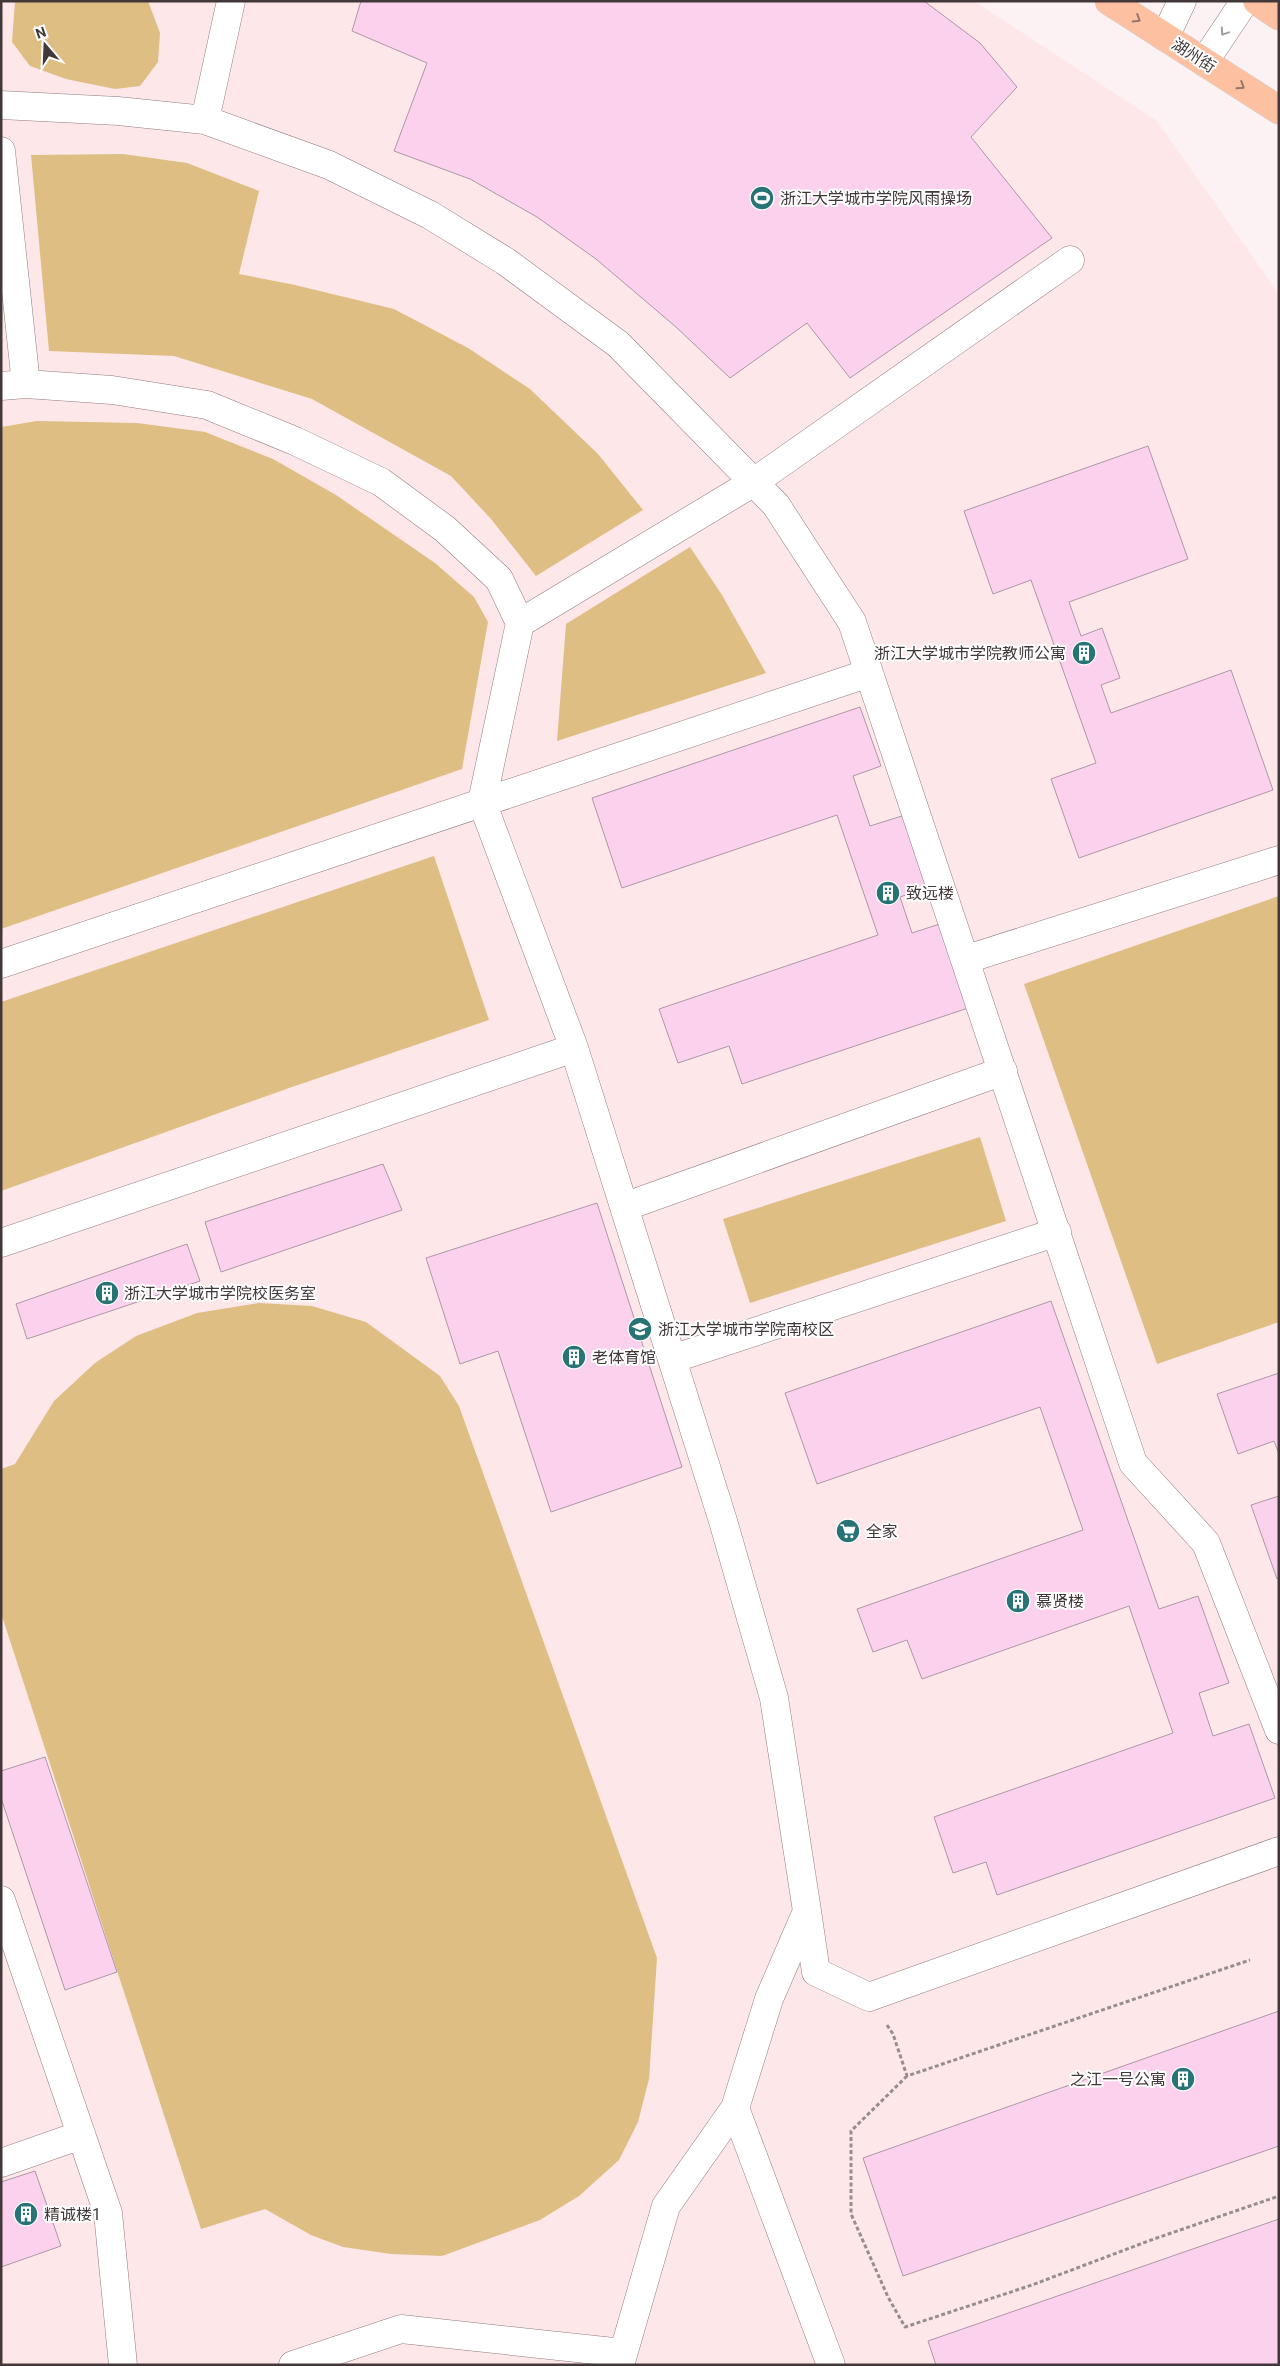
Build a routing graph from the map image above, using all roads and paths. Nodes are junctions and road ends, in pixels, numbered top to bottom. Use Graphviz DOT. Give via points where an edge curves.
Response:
graph roads {
  1 [pos="231,1"];
  2 [pos="1108,1"];
  3 [pos="1182,1"];
  4 [pos="1245,1"];
  5 [pos="1257,1"];
  6 [pos="1279,16"];
  7 [pos="1165,37"];
  8 [pos="1204,62"];
  9 [pos="1,105"];
  10 [pos="1279,110"];
  11 [pos="205,120"];
  12 [pos="1,152"];
  13 [pos="1070,260"];
  14 [pos="14,385"];
  15 [pos="754,482"];
  16 [pos="520,623"];
  17 [pos="869,673"];
  18 [pos="482,802"];
  19 [pos="1279,860"];
  20 [pos="967,959"];
  21 [pos="1,964"];
  22 [pos="574,1048"];
  23 [pos="1004,1071"];
  24 [pos="624,1207"];
  25 [pos="1056,1232"];
  26 [pos="1,1243"];
  27 [pos="672,1359"];
  28 [pos="1279,1730"];
  29 [pos="1279,1851"];
  30 [pos="1,1900"];
  31 [pos="807,1911"];
  32 [pos="8,1943"];
  33 [pos="1250,1960"];
  34 [pos="869,1997"];
  35 [pos="907,2076"];
  36 [pos="735,2108"];
  37 [pos="81,2135"];
  38 [pos="1,2163"];
  39 [pos="1279,2196"];
  40 [pos="622,2359"];
  41 [pos="123,2365"];
  42 [pos="293,2365"];
  43 [pos="831,2365"];
  1 -- 11 [label="street"];
  2 -- 7 [label="main road, 湖州街, one-way"];
  3 -- 7 [label="street"];
  4 -- 8 [label="street, one-way"];
  5 -- 6 [label="main road"];
  7 -- 8 [label="main road, 湖州街"];
  8 -- 10 [label="main road, 湖州街, one-way"];
  9 -- 11 [label="street" via="118,111"];
  11 -- 15 [label="street" via="329,165 430,215 505,261 618,344"];
  12 -- 14 [label="street"];
  13 -- 15 [label="street"];
  14 -- 16 [label="street" via="112,390 207,405 295,441 381,482 445,529 499,579"];
  15 -- 16 [label="street"];
  15 -- 17 [label="street" via="776,505 852,622"];
  16 -- 18 [label="street"];
  17 -- 18 [label="street"];
  17 -- 20 [label="street"];
  18 -- 21 [label="street"];
  18 -- 22 [label="street"];
  19 -- 20 [label="street"];
  20 -- 23 [label="street"];
  22 -- 24 [label="street"];
  22 -- 26 [label="street"];
  23 -- 24 [label="street"];
  23 -- 25 [label="street"];
  24 -- 27 [label="street"];
  25 -- 27 [label="street"];
  25 -- 28 [label="street" via="1133,1463 1206,1543"];
  27 -- 31 [label="street" via="774,1698"];
  29 -- 34 [label="street"];
  30 -- 32 [label="street"];
  31 -- 34 [label="street" via="816,1972"];
  31 -- 36 [label="street" via="769,1999"];
  32 -- 37 [label="street"];
  33 -- 35 [label="path"];
  34 -- 35 [label="path" via="893,2034"];
  35 -- 39 [label="path" via="851,2131 851,2214 904,2327 1032,2285"];
  36 -- 40 [label="street" via="666,2206"];
  36 -- 43 [label="street"];
  37 -- 38 [label="street"];
  37 -- 41 [label="street" via="108,2213"];
  40 -- 42 [label="street" via="400,2329"];
}
